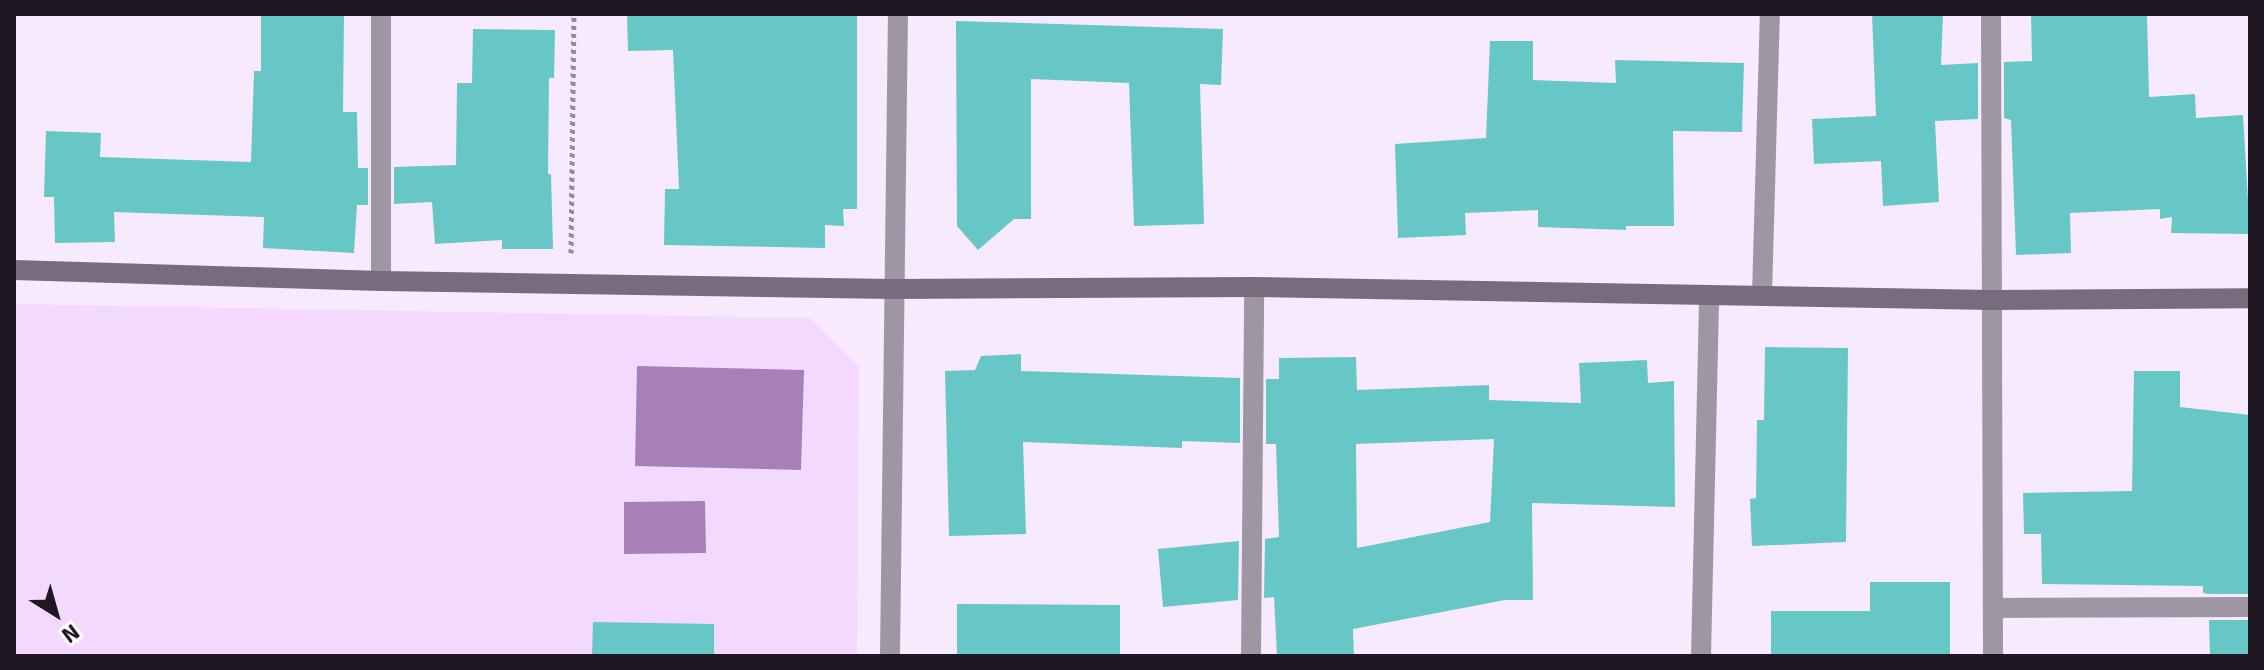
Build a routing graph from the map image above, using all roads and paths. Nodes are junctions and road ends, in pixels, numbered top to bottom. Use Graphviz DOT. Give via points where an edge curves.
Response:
graph roads {
  1 [pos="381,14"];
  2 [pos="574,14"];
  3 [pos="898,14"];
  4 [pos="1770,14"];
  5 [pos="1991,14"];
  6 [pos="571,259"];
  7 [pos="14,270"];
  8 [pos="381,281"];
  9 [pos="1254,287"];
  10 [pos="893,289"];
  11 [pos="1762,295"];
  12 [pos="1709,296"];
  13 [pos="2250,298"];
  14 [pos="1992,300"];
  15 [pos="2250,607"];
  16 [pos="1993,608"];
  17 [pos="890,656"];
  18 [pos="1251,656"];
  19 [pos="1701,656"];
  20 [pos="1993,656"];
  1 -- 8 [label="street"];
  2 -- 6 [label="path"];
  3 -- 10 [label="street"];
  4 -- 11 [label="street"];
  5 -- 14 [label="street"];
  7 -- 8 [label="street"];
  8 -- 10 [label="street"];
  9 -- 10 [label="street"];
  9 -- 12 [label="street"];
  9 -- 18 [label="street"];
  10 -- 17 [label="street"];
  11 -- 12 [label="street"];
  11 -- 14 [label="street"];
  12 -- 19 [label="street"];
  13 -- 14 [label="street"];
  14 -- 16 [label="street"];
  15 -- 16 [label="street"];
  16 -- 20 [label="street"];
}
